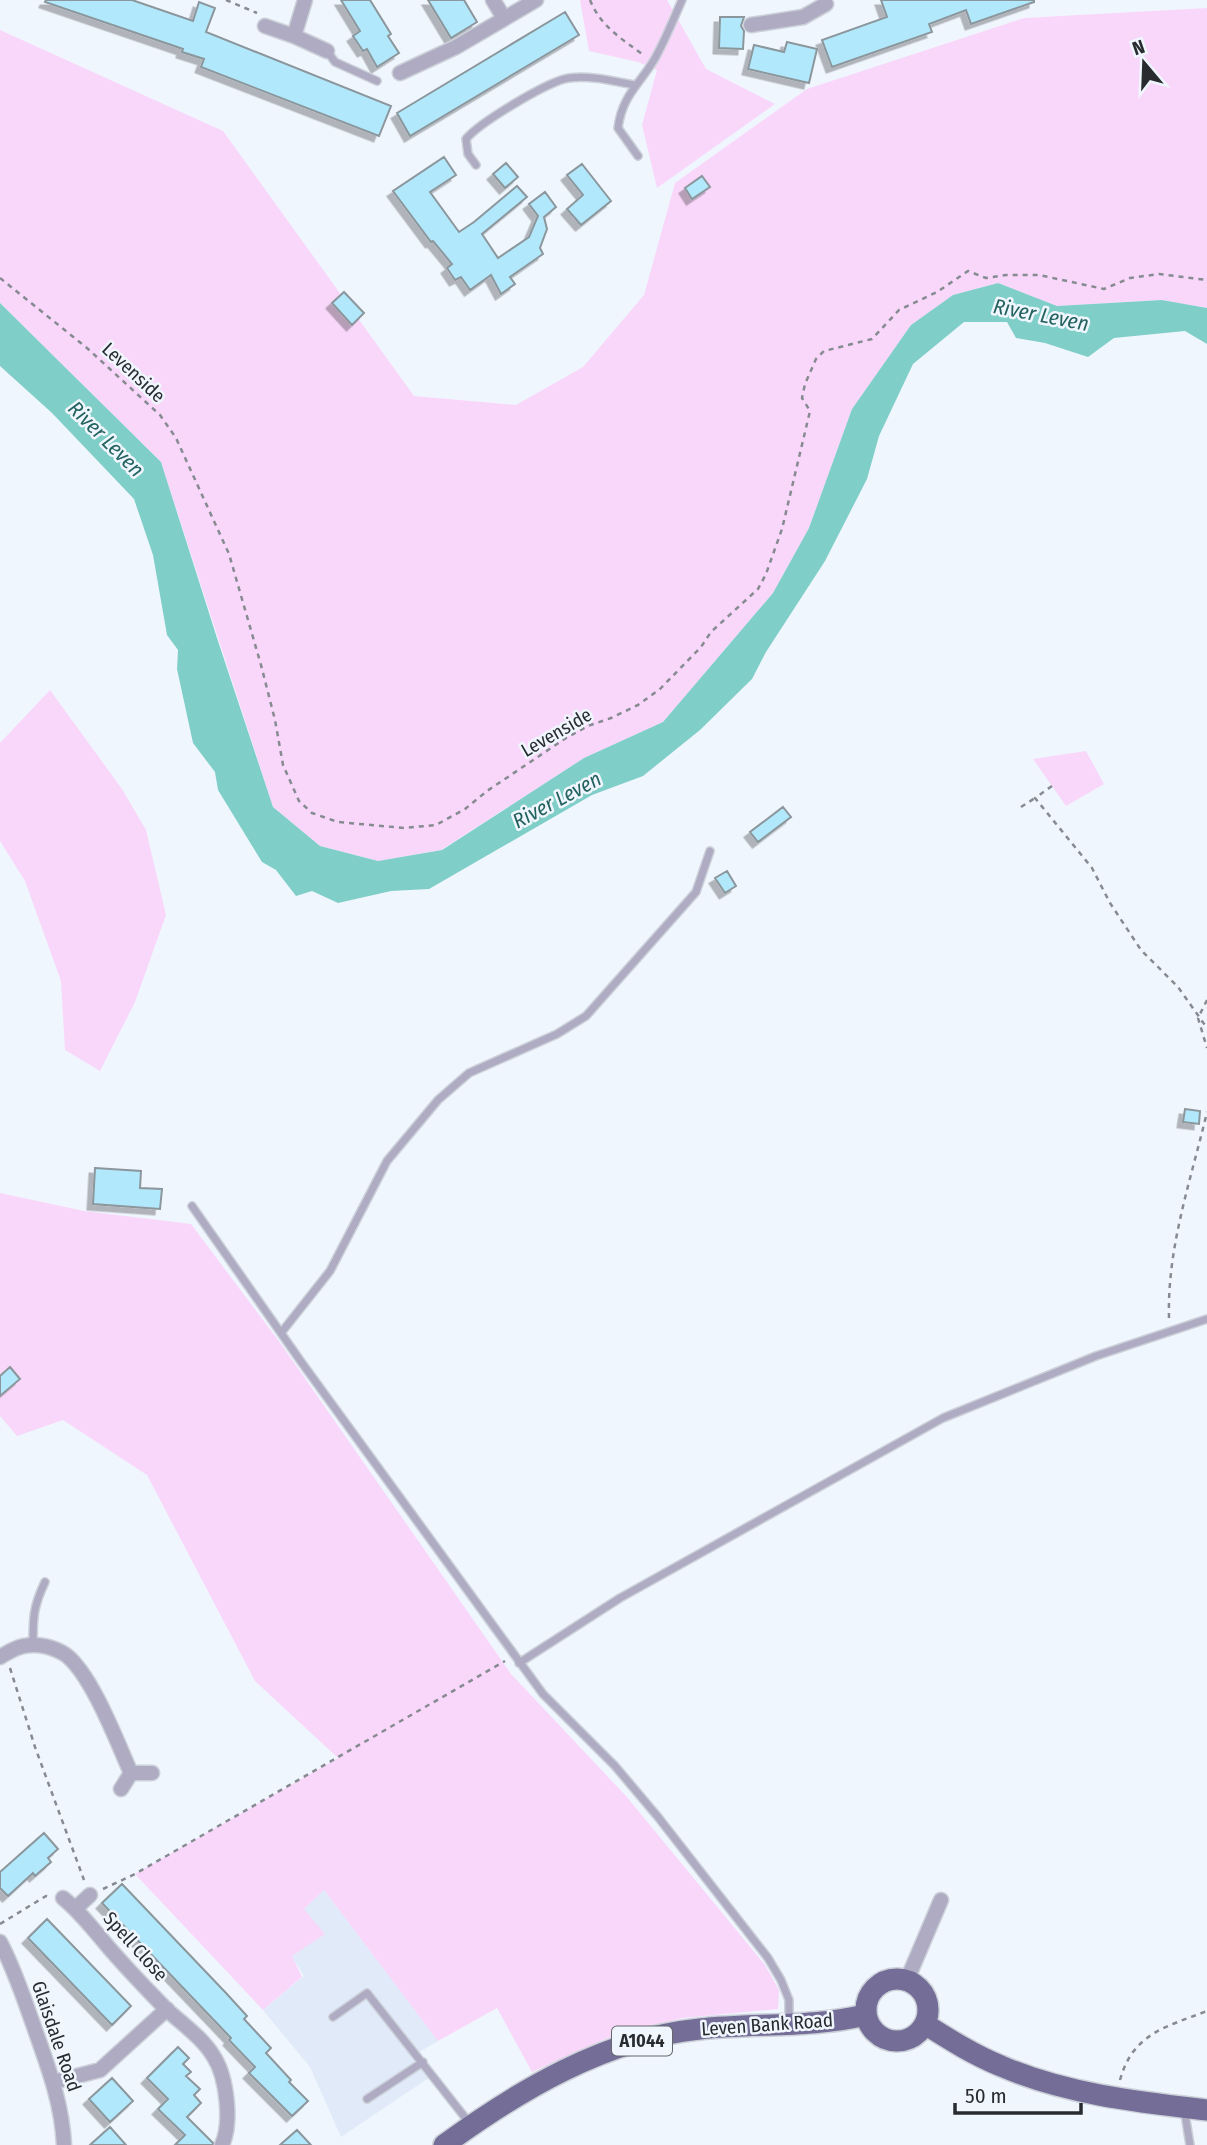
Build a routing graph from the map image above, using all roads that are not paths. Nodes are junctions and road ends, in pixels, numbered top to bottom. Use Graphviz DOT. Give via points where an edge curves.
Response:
graph roads {
  1 [pos="305,0"];
  2 [pos="493,0"];
  3 [pos="536,0"];
  4 [pos="682,0"];
  5 [pos="828,1"];
  6 [pos="504,18"];
  7 [pos="751,25"];
  8 [pos="265,26"];
  9 [pos="294,36"];
  10 [pos="327,51"];
  11 [pos="400,73"];
  12 [pos="377,81"];
  13 [pos="634,85"];
  14 [pos="638,156"];
  15 [pos="476,165"];
  16 [pos="710,851"];
  17 [pos="192,1206"];
  18 [pos="1207,1320"];
  19 [pos="281,1332"];
  20 [pos="45,1582"];
  21 [pos="33,1646"];
  22 [pos="3,1656"];
  23 [pos="517,1659"];
  24 [pos="131,1773"];
  25 [pos="152,1773"];
  26 [pos="121,1789"];
  27 [pos="90,1895"];
  28 [pos="63,1898"];
  29 [pos="942,1900"];
  30 [pos="76,1908"];
  31 [pos="2,1950"];
  32 [pos="907,1980"];
  33 [pos="167,2009"];
  34 [pos="865,2015"];
  35 [pos="333,2017"];
  36 [pos="789,2024"];
  37 [pos="925,2024"];
  38 [pos="423,2063"];
  39 [pos="54,2082"];
  40 [pos="367,2099"];
  41 [pos="1184,2108"];
  42 [pos="1207,2110"];
  43 [pos="471,2125"];
  44 [pos="64,2145"];
  45 [pos="222,2145"];
  46 [pos="444,2145"];
  47 [pos="1189,2145"];
  1 -- 9 [label="street"];
  2 -- 6 [label="street"];
  3 -- 6 [label="street"];
  4 -- 13 [label="lane" via="653,62"];
  5 -- 7 [label="street" via="803,18"];
  6 -- 11 [label="street"];
  8 -- 9 [label="street"];
  9 -- 10 [label="street"];
  10 -- 12 [label="lane" via="335,62"];
  13 -- 14 [label="lane" via="619,115 618,128"];
  13 -- 15 [label="lane" via="566,78 521,100 466,139 468,154"];
  16 -- 19 [label="lane" via="696,892 586,1016 470,1073 438,1100 387,1161 330,1271"];
  17 -- 19 [label="lane"];
  18 -- 23 [label="lane" via="1096,1356 943,1418"];
  19 -- 23 [label="lane"];
  20 -- 21 [label="lane" via="34,1610"];
  21 -- 22 [label="street"];
  21 -- 24 [label="street" via="47,1646 66,1655 78,1669 101,1706"];
  23 -- 36 [label="lane" via="543,1694 658,1817 768,1958 789,2000"];
  24 -- 25 [label="street"];
  24 -- 26 [label="street"];
  27 -- 30 [label="street, Spell Close"];
  28 -- 30 [label="street, Spell Close"];
  29 -- 32 [label="street"];
  30 -- 33 [label="street, Spell Close"];
  31 -- 39 [label="street, Glaisdale Road" via="19,1983"];
  32 -- 34 [label="main road" via="886,1980 876,1986"];
  32 -- 37 [label="main road" via="924,1993 928,2003"];
  33 -- 39 [label="street, Spell Close" via="100,2070"];
  33 -- 45 [label="street, Spell Close" via="215,2058 226,2090 227,2136"];
  34 -- 36 [label="main road, Leven Bank Road / A1044"];
  34 -- 37 [label="main road" via="874,2033 892,2041 911,2038"];
  35 -- 38 [label="lane" via="367,1993"];
  36 -- 43 [label="main road, Leven Bank Road / A1044" via="697,2029 620,2047 576,2065"];
  37 -- 41 [label="main road" via="974,2054 1048,2082"];
  38 -- 40 [label="lane"];
  38 -- 43 [label="lane"];
  39 -- 44 [label="street, Glaisdale Road"];
  41 -- 42 [label="main road"];
  41 -- 47 [label="lane"];
  43 -- 46 [label="main road, Leven Bank Road / A1044"];
}
